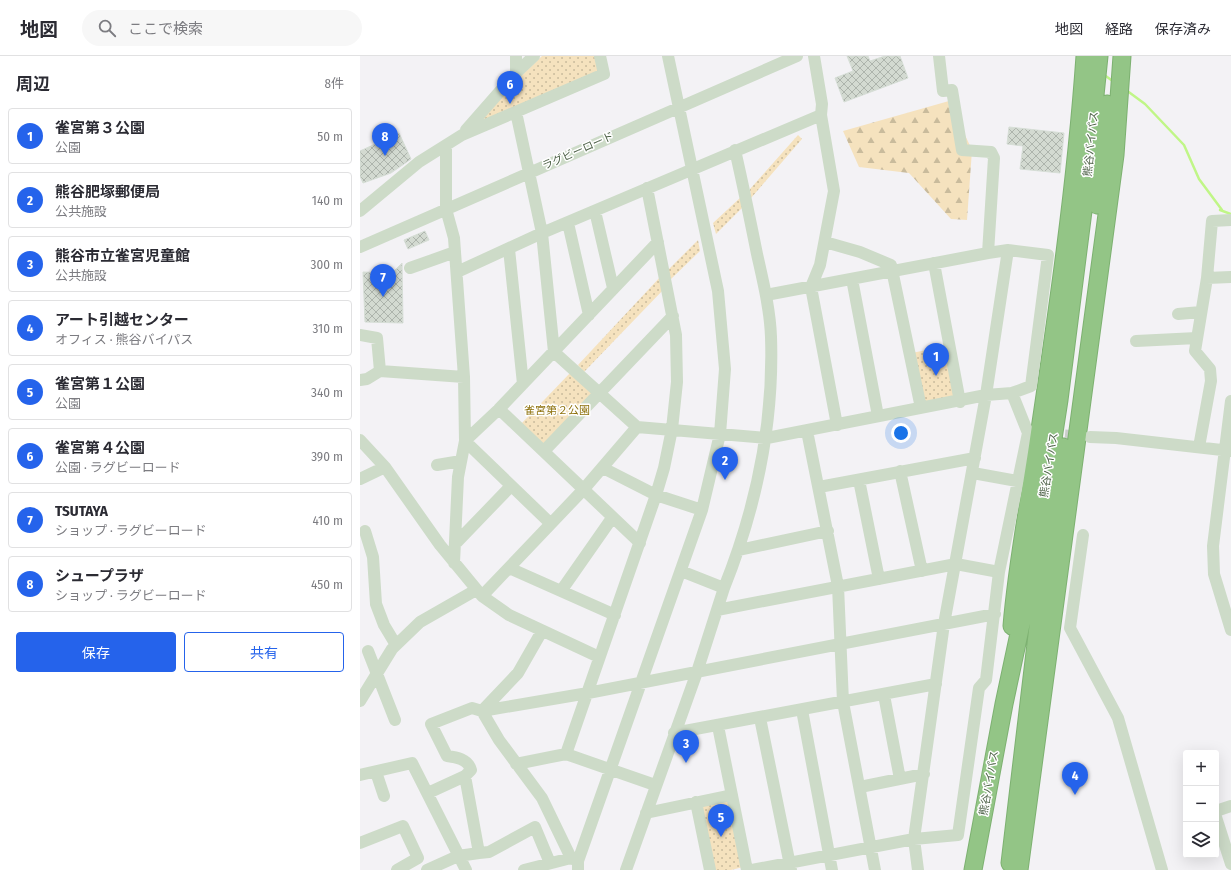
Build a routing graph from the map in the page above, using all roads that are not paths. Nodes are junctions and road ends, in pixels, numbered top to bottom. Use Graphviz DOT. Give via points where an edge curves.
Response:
graph roads {
  1 [pos="516,56"];
  2 [pos="534,56"];
  3 [pos="600,56"];
  4 [pos="668,56"];
  5 [pos="797,56"];
  6 [pos="814,56"];
  7 [pos="939,56"];
  8 [pos="1086,56"];
  9 [pos="1099,56"];
  10 [pos="1110,56"];
  11 [pos="1122,56"];
  12 [pos="516,73"];
  13 [pos="679,107"];
  14 [pos="516,112"];
  15 [pos="1106,113"];
  16 [pos="820,115"];
  17 [pos="462,134"];
  18 [pos="446,145"];
  19 [pos="735,150"];
  20 [pos="692,169"];
  21 [pos="530,172"];
  22 [pos="647,188"];
  23 [pos="446,209"];
  24 [pos="595,211"];
  25 [pos="360,212"];
  26 [pos="1231,220"];
  27 [pos="568,222"];
  28 [pos="542,233"];
  29 [pos="658,242"];
  30 [pos="825,242"];
  31 [pos="360,247"];
  32 [pos="509,249"];
  33 [pos="1008,250"];
  34 [pos="455,252"];
  35 [pos="988,253"];
  36 [pos="934,263"];
  37 [pos="410,268"];
  38 [pos="893,270"];
  39 [pos="457,272"];
  40 [pos="1231,277"];
  41 [pos="1206,278"];
  42 [pos="852,279"];
  43 [pos="811,287"];
  44 [pos="612,288"];
  45 [pos="766,295"];
  46 [pos="1201,312"];
  47 [pos="1178,314"];
  48 [pos="588,315"];
  49 [pos="673,316"];
  50 [pos="360,335"];
  51 [pos="1197,338"];
  52 [pos="1136,341"];
  53 [pos="554,352"];
  54 [pos="380,371"];
  55 [pos="464,377"];
  56 [pos="360,380"];
  57 [pos="523,384"];
  58 [pos="1012,393"];
  59 [pos="599,394"];
  60 [pos="986,395"];
  61 [pos="960,402"];
  62 [pos="1231,402"];
  63 [pos="921,408"];
  64 [pos="499,409"];
  65 [pos="878,416"];
  66 [pos="837,425"];
  67 [pos="637,427"];
  68 [pos="672,429"];
  69 [pos="807,431"];
  70 [pos="720,434"];
  71 [pos="1090,437"];
  72 [pos="767,438"];
  73 [pos="360,440"];
  74 [pos="465,441"];
  75 [pos="1199,447"];
  76 [pos="1228,451"];
  77 [pos="544,452"];
  78 [pos="975,458"];
  79 [pos="461,461"];
  80 [pos="437,465"];
  81 [pos="385,467"];
  82 [pos="603,468"];
  83 [pos="900,471"];
  84 [pos="973,473"];
  85 [pos="360,479"];
  86 [pos="859,480"];
  87 [pos="1017,481"];
  88 [pos="511,486"];
  89 [pos="819,487"];
  90 [pos="583,490"];
  91 [pos="656,495"];
  92 [pos="702,510"];
  93 [pos="612,518"];
  94 [pos="550,523"];
  95 [pos="828,531"];
  96 [pos="1083,535"];
  97 [pos="365,540"];
  98 [pos="456,542"];
  99 [pos="640,543"];
  100 [pos="739,550"];
  101 [pos="454,563"];
  102 [pos="956,564"];
  103 [pos="509,568"];
  104 [pos="681,571"];
  105 [pos="922,571"];
  106 [pos="999,572"];
  107 [pos="879,579"];
  108 [pos="838,586"];
  109 [pos="724,588"];
  110 [pos="561,591"];
  111 [pos="479,593"];
  112 [pos="717,610"];
  113 [pos="995,614"];
  114 [pos="615,615"];
  115 [pos="944,624"];
  116 [pos="1231,630"];
  117 [pos="542,631"];
  118 [pos="396,645"];
  119 [pos="841,645"];
  120 [pos="368,651"];
  121 [pos="599,657"];
  122 [pos="696,672"];
  123 [pos="377,673"];
  124 [pos="641,682"];
  125 [pos="936,684"];
  126 [pos="362,693"];
  127 [pos="588,693"];
  128 [pos="884,695"];
  129 [pos="843,702"];
  130 [pos="1004,704"];
  131 [pos="802,710"];
  132 [pos="482,711"];
  133 [pos="760,718"];
  134 [pos="395,720"];
  135 [pos="718,726"];
  136 [pos="674,733"];
  137 [pos="566,754"];
  138 [pos="516,764"];
  139 [pos="610,770"];
  140 [pos="376,772"];
  141 [pos="924,774"];
  142 [pos="360,775"];
  143 [pos="466,776"];
  144 [pos="900,779"];
  145 [pos="655,785"];
  146 [pos="860,787"];
  147 [pos="428,793"];
  148 [pos="732,795"];
  149 [pos="384,796"];
  150 [pos="696,802"];
  151 [pos="1231,806"];
  152 [pos="1219,810"];
  153 [pos="646,814"];
  154 [pos="1218,822"];
  155 [pos="914,839"];
  156 [pos="360,843"];
  157 [pos="870,847"];
  158 [pos="480,853"];
  159 [pos="458,856"];
  160 [pos="829,856"];
  161 [pos="576,863"];
  162 [pos="550,864"];
  163 [pos="1231,864"];
  164 [pos="790,867"];
  165 [pos="431,869"];
  166 [pos="397,870"];
  167 [pos="466,870"];
  168 [pos="524,870"];
  169 [pos="626,870"];
  170 [pos="710,870"];
  171 [pos="747,870"];
  172 [pos="752,870"];
  173 [pos="832,870"];
  174 [pos="875,870"];
  175 [pos="918,870"];
  176 [pos="973,870"];
  177 [pos="1010,870"];
  178 [pos="1018,870"];
  179 [pos="1162,870"];
  1 -- 12 [label="street"];
  2 -- 12 [label="street"];
  3 -- 14 [label="street" via="604,74"];
  4 -- 13 [label="street"];
  5 -- 13 [label="street, ラグビーロード"];
  6 -- 16 [label="street" via="822,104"];
  7 -- 35 [label="street" via="943,91 952,90 962,150 991,152 994,158"];
  8 -- 130 [label="highway" via="1078,149 1016,585"];
  9 -- 15 [label="highway, 熊谷バイパス"];
  10 -- 15 [label="highway, 熊谷バイパス"];
  11 -- 15 [label="highway" via="1120,78"];
  12 -- 17 [label="street"];
  13 -- 20 [label="street"];
  13 -- 21 [label="street, ラグビーロード"];
  14 -- 17 [label="street"];
  14 -- 21 [label="street"];
  15 -- 130 [label="highway, 熊谷バイパス" via="1084,203 1059,400 1033,568"];
  15 -- 177 [label="highway, 熊谷バイパス" via="1098,202 1040,610"];
  15 -- 178 [label="highway" via="1114,163"];
  16 -- 19 [label="street"];
  16 -- 30 [label="street" via="834,191"];
  17 -- 18 [label="street"];
  18 -- 23 [label="street"];
  18 -- 25 [label="street" via="419,162"];
  19 -- 20 [label="street"];
  19 -- 45 [label="street"];
  20 -- 22 [label="street"];
  20 -- 70 [label="street" via="718,291 722,328 725,369"];
  21 -- 23 [label="street, ラグビーロード"];
  21 -- 28 [label="street"];
  22 -- 24 [label="street"];
  22 -- 29 [label="street"];
  23 -- 31 [label="street, ラグビーロード"];
  23 -- 34 [label="street"];
  24 -- 27 [label="street"];
  24 -- 44 [label="street"];
  26 -- 41 [label="street" via="1212,221"];
  27 -- 28 [label="street"];
  27 -- 48 [label="street"];
  28 -- 32 [label="street"];
  28 -- 53 [label="street"];
  29 -- 44 [label="street"];
  29 -- 49 [label="street"];
  30 -- 38 [label="street" via="860,252 891,265"];
  30 -- 43 [label="street" via="820,265"];
  32 -- 39 [label="street"];
  32 -- 57 [label="street"];
  33 -- 35 [label="street"];
  33 -- 58 [label="street" via="1048,255 1031,386"];
  33 -- 60 [label="street"];
  34 -- 37 [label="street"];
  34 -- 39 [label="street"];
  35 -- 36 [label="street"];
  36 -- 38 [label="street"];
  36 -- 61 [label="street"];
  38 -- 42 [label="street"];
  38 -- 63 [label="street"];
  39 -- 55 [label="street"];
  40 -- 41 [label="street"];
  41 -- 46 [label="street"];
  42 -- 43 [label="street"];
  42 -- 65 [label="street"];
  43 -- 45 [label="street"];
  43 -- 66 [label="street"];
  44 -- 48 [label="street"];
  45 -- 72 [label="street" via="771,337 771,392"];
  46 -- 47 [label="street"];
  46 -- 51 [label="street"];
  48 -- 53 [label="street"];
  49 -- 59 [label="street"];
  49 -- 68 [label="street" via="677,382"];
  50 -- 54 [label="street" via="377,338"];
  51 -- 52 [label="street"];
  51 -- 75 [label="street" via="1195,351 1210,369 1211,381"];
  53 -- 57 [label="street"];
  53 -- 59 [label="street"];
  54 -- 55 [label="street"];
  54 -- 56 [label="street"];
  55 -- 74 [label="street"];
  57 -- 64 [label="street"];
  58 -- 60 [label="street"];
  58 -- 87 [label="street" via="1028,433"];
  59 -- 67 [label="street"];
  59 -- 77 [label="street"];
  60 -- 61 [label="street"];
  60 -- 78 [label="street"];
  61 -- 63 [label="street"];
  62 -- 76 [label="street"];
  63 -- 65 [label="street"];
  64 -- 74 [label="street"];
  64 -- 77 [label="street"];
  65 -- 66 [label="street"];
  66 -- 69 [label="street"];
  67 -- 68 [label="street"];
  67 -- 82 [label="street"];
  68 -- 70 [label="street"];
  68 -- 91 [label="street"];
  69 -- 72 [label="street"];
  69 -- 89 [label="street"];
  70 -- 72 [label="street"];
  70 -- 92 [label="street"];
  71 -- 75 [label="street"];
  72 -- 100 [label="street"];
  73 -- 81 [label="street"];
  74 -- 79 [label="street"];
  74 -- 88 [label="street"];
  75 -- 76 [label="street"];
  76 -- 116 [label="street" via="1213,546 1214,574"];
  77 -- 90 [label="street"];
  78 -- 83 [label="street"];
  78 -- 84 [label="street"];
  79 -- 80 [label="street"];
  79 -- 98 [label="street" via="456,504"];
  81 -- 85 [label="street"];
  81 -- 101 [label="street"];
  82 -- 90 [label="street"];
  82 -- 91 [label="street"];
  83 -- 86 [label="street"];
  83 -- 105 [label="street"];
  84 -- 87 [label="street"];
  84 -- 102 [label="street"];
  86 -- 89 [label="street"];
  86 -- 107 [label="street"];
  87 -- 106 [label="street"];
  88 -- 94 [label="street"];
  88 -- 98 [label="street"];
  89 -- 95 [label="street"];
  90 -- 93 [label="street"];
  90 -- 94 [label="street"];
  91 -- 92 [label="street"];
  91 -- 99 [label="street"];
  92 -- 104 [label="street"];
  93 -- 99 [label="street"];
  93 -- 110 [label="street"];
  94 -- 103 [label="street"];
  95 -- 100 [label="street"];
  95 -- 108 [label="street"];
  96 -- 179 [label="street" via="1070,628 1118,718"];
  97 -- 118 [label="street" via="373,557 376,604 384,625"];
  98 -- 101 [label="street"];
  99 -- 114 [label="street"];
  100 -- 109 [label="street"];
  101 -- 111 [label="street"];
  102 -- 105 [label="street"];
  102 -- 106 [label="street"];
  102 -- 115 [label="street"];
  103 -- 110 [label="street"];
  103 -- 111 [label="street"];
  104 -- 109 [label="street"];
  104 -- 124 [label="street"];
  105 -- 107 [label="street"];
  106 -- 113 [label="street"];
  107 -- 108 [label="street"];
  108 -- 112 [label="street"];
  108 -- 119 [label="street"];
  109 -- 112 [label="street"];
  110 -- 114 [label="street"];
  111 -- 117 [label="street" via="510,615"];
  111 -- 118 [label="street" via="420,622"];
  112 -- 122 [label="street"];
  113 -- 115 [label="street"];
  113 -- 155 [label="street" via="986,680 980,688 958,835"];
  114 -- 121 [label="street"];
  115 -- 119 [label="street"];
  115 -- 125 [label="street"];
  117 -- 121 [label="street"];
  117 -- 132 [label="street" via="518,673"];
  118 -- 123 [label="street"];
  119 -- 122 [label="street"];
  119 -- 129 [label="street"];
  120 -- 123 [label="street"];
  121 -- 127 [label="street"];
  122 -- 124 [label="street"];
  122 -- 136 [label="street"];
  123 -- 126 [label="street"];
  123 -- 134 [label="street"];
  124 -- 127 [label="street"];
  124 -- 139 [label="street"];
  125 -- 128 [label="street"];
  125 -- 141 [label="street"];
  127 -- 132 [label="street"];
  127 -- 137 [label="street"];
  128 -- 129 [label="street"];
  128 -- 144 [label="street"];
  129 -- 131 [label="street"];
  129 -- 146 [label="street"];
  130 -- 176 [label="highway, 熊谷バイパス"];
  131 -- 133 [label="street"];
  131 -- 160 [label="street"];
  132 -- 138 [label="street"];
  132 -- 143 [label="street" via="472,708 431,724 447,756 459,758 470,766 471,770"];
  133 -- 135 [label="street"];
  133 -- 164 [label="street"];
  135 -- 136 [label="street"];
  135 -- 148 [label="street"];
  136 -- 145 [label="street"];
  137 -- 138 [label="street"];
  137 -- 139 [label="street"];
  138 -- 161 [label="street" via="542,798"];
  139 -- 145 [label="street"];
  139 -- 161 [label="street"];
  140 -- 142 [label="street"];
  140 -- 147 [label="street" via="412,763"];
  140 -- 149 [label="street"];
  141 -- 144 [label="street"];
  141 -- 155 [label="street"];
  143 -- 147 [label="street"];
  143 -- 158 [label="street"];
  144 -- 146 [label="street"];
  145 -- 153 [label="street"];
  146 -- 157 [label="street"];
  147 -- 159 [label="street"];
  148 -- 150 [label="street"];
  148 -- 171 [label="street"];
  150 -- 153 [label="street"];
  150 -- 170 [label="street"];
  151 -- 152 [label="street"];
  153 -- 169 [label="street"];
  154 -- 163 [label="street"];
  155 -- 157 [label="street"];
  155 -- 175 [label="street"];
  156 -- 166 [label="street" via="403,826 418,858"];
  157 -- 160 [label="street"];
  157 -- 174 [label="street"];
  158 -- 159 [label="street"];
  158 -- 162 [label="street" via="489,852 535,827"];
  159 -- 165 [label="street"];
  159 -- 167 [label="street"];
  160 -- 164 [label="street"];
  160 -- 173 [label="street"];
  161 -- 162 [label="street"];
  162 -- 168 [label="street"];
  164 -- 172 [label="street"];
}
